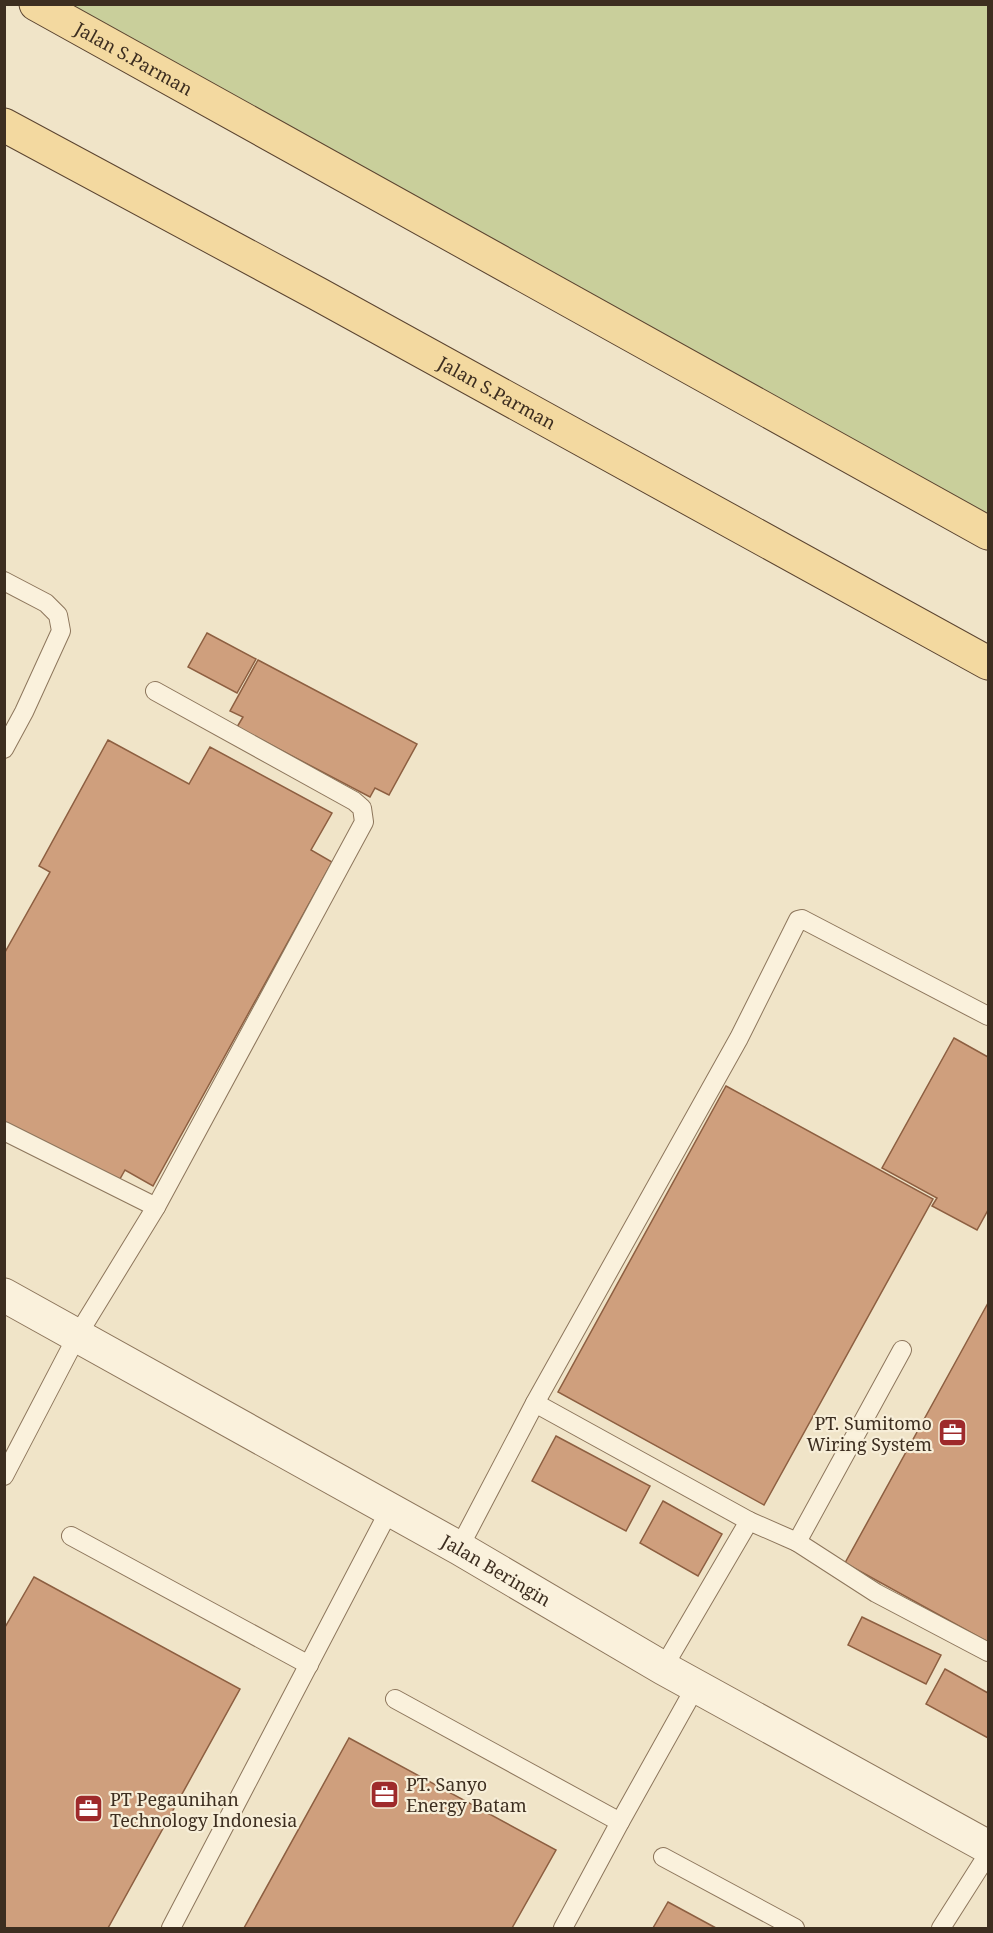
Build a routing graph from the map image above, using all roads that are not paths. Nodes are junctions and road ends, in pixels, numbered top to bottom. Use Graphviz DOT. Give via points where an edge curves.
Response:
graph roads {
  1 [pos="36,4"];
  2 [pos="4,125"];
  3 [pos="988,533"];
  4 [pos="4,581"];
  5 [pos="988,663"];
  6 [pos="155,691"];
  7 [pos="4,748"];
  8 [pos="988,1016"];
  9 [pos="4,1131"];
  10 [pos="156,1207"];
  11 [pos="4,1295"];
  12 [pos="77,1336"];
  13 [pos="902,1350"];
  14 [pos="535,1403"];
  15 [pos="4,1476"];
  16 [pos="390,1509"];
  17 [pos="749,1521"];
  18 [pos="71,1536"];
  19 [pos="797,1542"];
  20 [pos="459,1548"];
  21 [pos="988,1652"];
  22 [pos="309,1665"];
  23 [pos="663,1668"];
  24 [pos="696,1686"];
  25 [pos="395,1699"];
  26 [pos="620,1822"];
  27 [pos="988,1847"];
  28 [pos="988,1854"];
  29 [pos="663,1857"];
  30 [pos="171,1929"];
  31 [pos="563,1929"];
  32 [pos="795,1929"];
  33 [pos="941,1929"];
  1 -- 3 [label="main road, Jalan S.Parman"];
  2 -- 5 [label="main road, Jalan S.Parman"];
  4 -- 7 [label="lane" via="46,603 58,615 62,631"];
  6 -- 10 [label="lane" via="354,801 362,808 364,822"];
  8 -- 14 [label="lane" via="798,920 739,1038"];
  9 -- 10 [label="lane"];
  10 -- 12 [label="lane"];
  11 -- 12 [label="street, Jalan Beringin"];
  12 -- 15 [label="lane"];
  12 -- 16 [label="street, Jalan Beringin"];
  13 -- 19 [label="lane"];
  14 -- 17 [label="lane"];
  14 -- 20 [label="lane"];
  16 -- 20 [label="street, Jalan Beringin"];
  16 -- 22 [label="lane"];
  17 -- 19 [label="lane"];
  17 -- 23 [label="lane"];
  18 -- 22 [label="lane"];
  19 -- 21 [label="lane" via="876,1593"];
  20 -- 23 [label="street, Jalan Beringin"];
  22 -- 30 [label="lane"];
  23 -- 24 [label="street, Jalan Beringin"];
  24 -- 26 [label="lane"];
  24 -- 27 [label="street, Jalan Beringin"];
  25 -- 26 [label="lane"];
  26 -- 31 [label="lane"];
  28 -- 33 [label="lane"];
  29 -- 32 [label="lane"];
}
